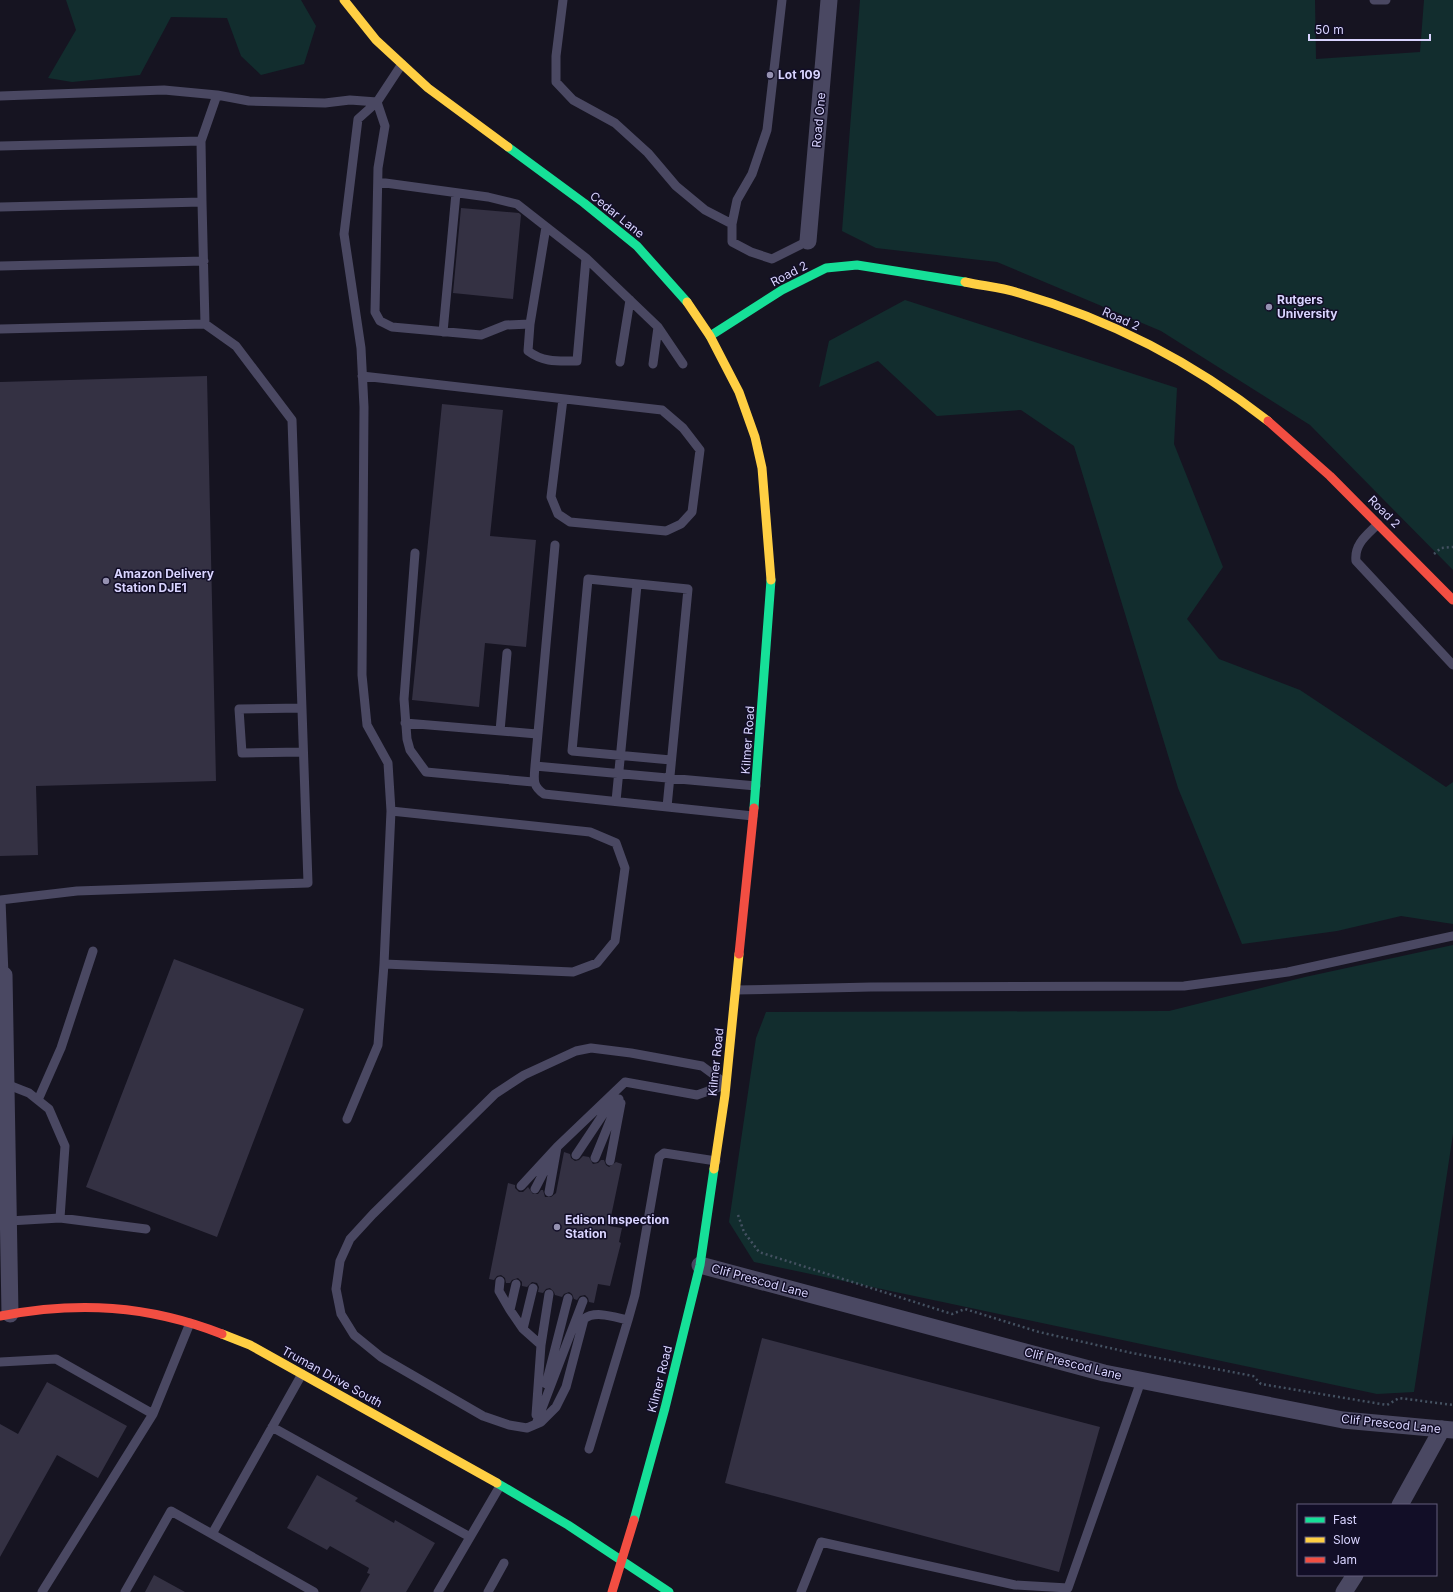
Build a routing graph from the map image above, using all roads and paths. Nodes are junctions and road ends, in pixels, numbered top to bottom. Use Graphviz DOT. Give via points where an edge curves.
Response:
graph roads {
  1 [pos="344,0"];
  2 [pos="563,0"];
  3 [pos="782,0"];
  4 [pos="829,0"];
  5 [pos="1374,0"];
  6 [pos="1386,0"];
  7 [pos="402,64"];
  8 [pos="217,95"];
  9 [pos="0,96"];
  10 [pos="377,102"];
  11 [pos="201,141"];
  12 [pos="0,146"];
  13 [pos="378,182"];
  14 [pos="456,193"];
  15 [pos="202,202"];
  16 [pos="0,207"];
  17 [pos="732,224"];
  18 [pos="546,227"];
  19 [pos="808,241"];
  20 [pos="586,258"];
  21 [pos="204,261"];
  22 [pos="0,266"];
  23 [pos="630,300"];
  24 [pos="205,324"];
  25 [pos="530,324"];
  26 [pos="658,327"];
  27 [pos="0,329"];
  28 [pos="443,332"];
  29 [pos="710,336"];
  30 [pos="620,362"];
  31 [pos="653,364"];
  32 [pos="683,364"];
  33 [pos="362,376"];
  34 [pos="563,399"];
  35 [pos="769,524"];
  36 [pos="1378,524"];
  37 [pos="556,545"];
  38 [pos="415,553"];
  39 [pos="638,585"];
  40 [pos="1453,600"];
  41 [pos="507,653"];
  42 [pos="1453,665"];
  43 [pos="302,708"];
  44 [pos="405,723"];
  45 [pos="500,731"];
  46 [pos="537,734"];
  47 [pos="303,752"];
  48 [pos="620,755"];
  49 [pos="671,760"];
  50 [pos="535,766"];
  51 [pos="618,773"];
  52 [pos="670,779"];
  53 [pos="533,782"];
  54 [pos="756,786"];
  55 [pos="616,801"];
  56 [pos="667,807"];
  57 [pos="391,811"];
  58 [pos="753,816"];
  59 [pos="0,900"];
  60 [pos="1453,936"];
  61 [pos="93,951"];
  62 [pos="384,964"];
  63 [pos="2,974"];
  64 [pos="736,990"];
  65 [pos="625,1082"];
  66 [pos="6,1084"];
  67 [pos="726,1084"];
  68 [pos="38,1100"];
  69 [pos="347,1119"];
  70 [pos="557,1148"];
  71 [pos="576,1155"];
  72 [pos="594,1158"];
  73 [pos="610,1161"];
  74 [pos="716,1161"];
  75 [pos="521,1186"];
  76 [pos="535,1189"];
  77 [pos="549,1192"];
  78 [pos="738,1215"];
  79 [pos="60,1218"];
  80 [pos="8,1221"];
  81 [pos="146,1229"];
  82 [pos="700,1265"];
  83 [pos="500,1282"];
  84 [pos="516,1284"];
  85 [pos="533,1288"];
  86 [pos="550,1294"];
  87 [pos="568,1298"];
  88 [pos="583,1301"];
  89 [pos="510,1310"];
  90 [pos="5,1315"];
  91 [pos="628,1320"];
  92 [pos="190,1322"];
  93 [pos="523,1329"];
  94 [pos="541,1345"];
  95 [pos="0,1362"];
  96 [pos="302,1374"];
  97 [pos="1141,1380"];
  98 [pos="1453,1405"];
  99 [pos="153,1414"];
  100 [pos="536,1424"];
  101 [pos="272,1427"];
  102 [pos="1448,1430"];
  103 [pos="589,1449"];
  104 [pos="500,1486"];
  105 [pos="1401,1504"];
  106 [pos="212,1534"];
  107 [pos="470,1537"];
  108 [pos="623,1560"];
  109 [pos="504,1564"];
  110 [pos="1354,1576"];
  111 [pos="42,1592"];
  112 [pos="125,1592"];
  113 [pos="314,1592"];
  114 [pos="438,1592"];
  115 [pos="488,1592"];
  116 [pos="612,1592"];
  117 [pos="669,1592"];
  118 [pos="801,1592"];
  119 [pos="1344,1592"];
  1 -- 7 [label="street, Cedar Lane" via="376,40"];
  2 -- 17 [label="lane" via="556,56 556,82 573,100 616,123 648,153 676,186 705,210"];
  3 -- 17 [label="lane" via="767,130 752,174 738,200"];
  4 -- 19 [label="street, Road One"];
  5 -- 6 [label="lane"];
  7 -- 10 [label="lane"];
  7 -- 29 [label="street, Cedar Lane" via="428,88 637,246 693,309"];
  8 -- 9 [label="lane" via="164,90"];
  8 -- 10 [label="lane" via="248,101"];
  8 -- 11 [label="lane"];
  10 -- 13 [label="lane" via="385,126"];
  10 -- 33 [label="lane" via="358,119 344,234 361,348"];
  11 -- 12 [label="lane"];
  11 -- 15 [label="lane"];
  13 -- 14 [label="lane"];
  13 -- 28 [label="lane" via="375,312 380,322 392,327"];
  14 -- 18 [label="lane" via="517,204"];
  14 -- 28 [label="lane"];
  15 -- 16 [label="lane"];
  15 -- 21 [label="lane"];
  17 -- 19 [label="lane" via="732,242 772,259"];
  18 -- 20 [label="lane"];
  18 -- 25 [label="lane"];
  20 -- 23 [label="lane"];
  20 -- 25 [label="lane" via="577,361 548,361 537,358 528,351"];
  21 -- 22 [label="lane"];
  21 -- 24 [label="lane"];
  23 -- 26 [label="lane"];
  23 -- 30 [label="lane"];
  24 -- 27 [label="lane"];
  24 -- 43 [label="lane" via="236,346 292,420"];
  25 -- 28 [label="lane" via="506,325 481,335"];
  26 -- 31 [label="lane"];
  26 -- 32 [label="lane"];
  29 -- 35 [label="street, Cedar Lane" via="739,392 755,437"];
  29 -- 36 [label="street, Road 2" via="782,290 826,268 857,265 1017,292 1121,331 1160,350 1238,398 1284,432"];
  33 -- 34 [label="lane"];
  33 -- 57 [label="lane" via="362,675 367,725 388,763"];
  34 -- 34 [label="lane" via="662,410 683,428 700,450 692,512 681,524 666,531 570,522 558,514 551,497"];
  35 -- 54 [label="street, Kilmer Road" via="771,579"];
  36 -- 40 [label="street, Road 2"];
  36 -- 42 [label="lane" via="1358,544 1355,552 1356,561"];
  37 -- 46 [label="lane"];
  38 -- 44 [label="lane" via="404,699"];
  39 -- 48 [label="lane"];
  39 -- 48 [label="lane" via="588,579 572,750"];
  39 -- 49 [label="lane" via="688,589"];
  41 -- 45 [label="lane"];
  43 -- 47 [label="lane"];
  43 -- 47 [label="lane" via="239,710 242,753"];
  44 -- 45 [label="lane"];
  44 -- 53 [label="lane" via="410,750 426,772"];
  45 -- 46 [label="lane"];
  46 -- 50 [label="lane"];
  47 -- 59 [label="lane" via="308,883 77,891"];
  48 -- 49 [label="lane"];
  48 -- 51 [label="lane"];
  49 -- 52 [label="lane"];
  50 -- 51 [label="lane"];
  50 -- 53 [label="lane"];
  51 -- 52 [label="lane"];
  51 -- 55 [label="lane"];
  52 -- 54 [label="lane"];
  52 -- 56 [label="lane"];
  53 -- 55 [label="lane" via="537,790 544,794"];
  54 -- 58 [label="street, Kilmer Road"];
  55 -- 56 [label="lane"];
  56 -- 58 [label="lane"];
  57 -- 62 [label="lane"];
  57 -- 62 [label="lane" via="590,832 616,843 625,868 615,941 597,963 573,972"];
  58 -- 64 [label="street, Kilmer Road"];
  59 -- 63 [label="lane"];
  60 -- 64 [label="lane" via="1288,972 1184,986"];
  61 -- 68 [label="lane" via="61,1048"];
  62 -- 69 [label="lane" via="378,1045"];
  63 -- 66 [label="street"];
  64 -- 67 [label="street, Kilmer Road"];
  65 -- 67 [label="lane" via="697,1095"];
  65 -- 70 [label="lane"];
  65 -- 71 [label="lane"];
  65 -- 72 [label="lane"];
  65 -- 73 [label="lane"];
  66 -- 68 [label="lane" via="29,1093"];
  66 -- 80 [label="street"];
  67 -- 74 [label="street, Kilmer Road"];
  67 -- 100 [label="lane" via="702,1066 612,1050 591,1048 576,1051 524,1075 495,1094 350,1239 340,1261 336,1289 341,1314 354,1335 381,1357 483,1416 527,1428"];
  68 -- 79 [label="lane" via="49,1109 65,1146"];
  70 -- 75 [label="lane"];
  70 -- 76 [label="lane"];
  70 -- 77 [label="lane"];
  74 -- 82 [label="street, Kilmer Road"];
  74 -- 91 [label="lane" via="664,1153 660,1156 635,1295"];
  78 -- 98 [label="path" via="744,1232 759,1252 952,1314 965,1309 1039,1332 1253,1376 1261,1384 1387,1405 1399,1398"];
  79 -- 80 [label="lane"];
  79 -- 81 [label="lane"];
  80 -- 90 [label="street"];
  82 -- 97 [label="street, Clif Prescod Lane" via="1104,1373"];
  82 -- 108 [label="street, Kilmer Road" via="665,1408"];
  83 -- 89 [label="lane" via="499,1291"];
  84 -- 89 [label="lane"];
  85 -- 93 [label="lane"];
  86 -- 94 [label="lane"];
  87 -- 100 [label="lane"];
  88 -- 100 [label="lane"];
  89 -- 93 [label="lane"];
  90 -- 92 [label="street, Truman Drive South" via="73,1307 116,1307"];
  91 -- 100 [label="lane" via="598,1314 588,1315 584,1319 566,1386 556,1407"];
  91 -- 103 [label="lane"];
  92 -- 96 [label="street, Truman Drive South" via="250,1345"];
  92 -- 99 [label="lane"];
  93 -- 94 [label="lane"];
  94 -- 100 [label="lane"];
  95 -- 99 [label="lane" via="56,1359"];
  96 -- 101 [label="lane"];
  96 -- 104 [label="street, Truman Drive South"];
  97 -- 102 [label="street, Clif Prescod Lane" via="1343,1420"];
  97 -- 118 [label="lane" via="1068,1588 1015,1585 821,1542"];
  99 -- 111 [label="lane"];
  101 -- 106 [label="lane"];
  101 -- 107 [label="lane"];
  102 -- 105 [label="street"];
  104 -- 107 [label="lane"];
  104 -- 108 [label="street, Truman Drive South"];
  106 -- 112 [label="lane" via="171,1511"];
  106 -- 113 [label="lane"];
  107 -- 114 [label="lane"];
  108 -- 116 [label="street, Kilmer Road"];
  108 -- 117 [label="street, Truman Drive South"];
  109 -- 115 [label="lane"];
  110 -- 119 [label="street"];
}
